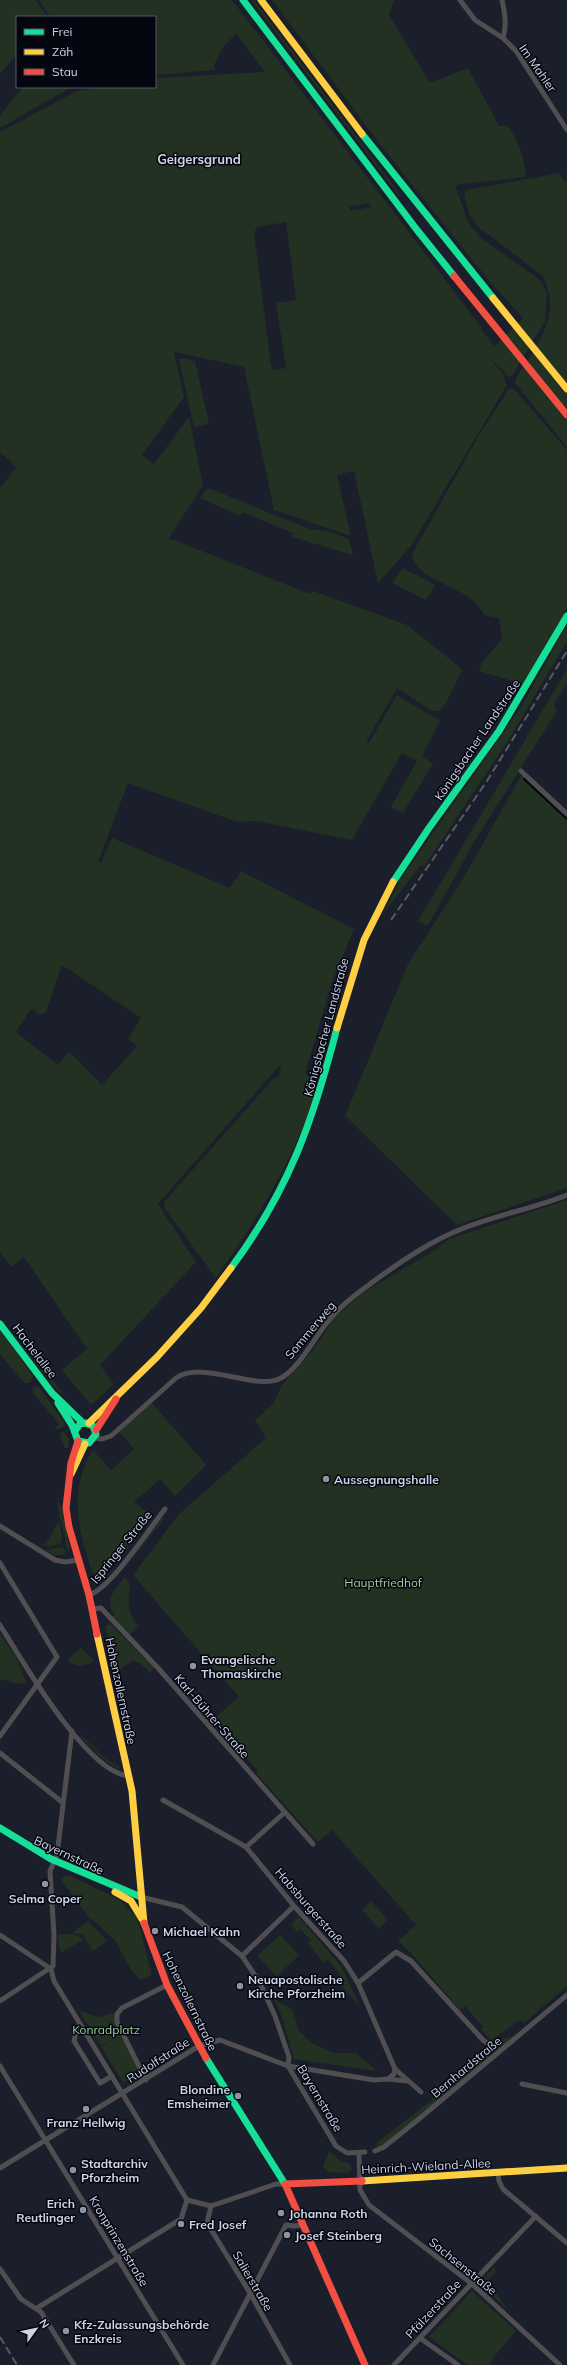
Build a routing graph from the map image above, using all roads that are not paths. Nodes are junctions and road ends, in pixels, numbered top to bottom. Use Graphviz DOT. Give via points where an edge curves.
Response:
graph roads {
  1 [pos="243,0"];
  2 [pos="261,0"];
  3 [pos="460,0"];
  4 [pos="502,0"];
  5 [pos="503,38"];
  6 [pos="567,130"];
  7 [pos="567,389"];
  8 [pos="567,415"];
  9 [pos="567,616"];
  10 [pos="520,771"];
  11 [pos="567,814"];
  12 [pos="567,1195"];
  13 [pos="0,1324"];
  14 [pos="52,1392"];
  15 [pos="120,1392"];
  16 [pos="86,1423"];
  17 [pos="96,1430"];
  18 [pos="75,1431"];
  19 [pos="95,1438"];
  20 [pos="78,1441"];
  21 [pos="85,1444"];
  22 [pos="71,1474"];
  23 [pos="165,1509"];
  24 [pos="0,1526"];
  25 [pos="79,1560"];
  26 [pos="0,1564"];
  27 [pos="89,1595"];
  28 [pos="92,1609"];
  29 [pos="0,1625"];
  30 [pos="38,1684"];
  31 [pos="72,1732"];
  32 [pos="0,1736"];
  33 [pos="0,1752"];
  34 [pos="128,1776"];
  35 [pos="163,1800"];
  36 [pos="62,1802"];
  37 [pos="284,1813"];
  38 [pos="0,1828"];
  39 [pos="313,1844"];
  40 [pos="246,1847"];
  41 [pos="54,1862"];
  42 [pos="110,1886"];
  43 [pos="141,1897"];
  44 [pos="294,1906"];
  45 [pos="144,1922"];
  46 [pos="0,1935"];
  47 [pos="242,1956"];
  48 [pos="51,1969"];
  49 [pos="358,1983"];
  50 [pos="167,1985"];
  51 [pos="567,1994"];
  52 [pos="0,2001"];
  53 [pos="82,2027"];
  54 [pos="490,2045"];
  55 [pos="199,2046"];
  56 [pos="0,2066"];
  57 [pos="288,2066"];
  58 [pos="395,2069"];
  59 [pos="112,2076"];
  60 [pos="388,2079"];
  61 [pos="146,2080"];
  62 [pos="407,2082"];
  63 [pos="522,2084"];
  64 [pos="421,2092"];
  65 [pos="567,2093"];
  66 [pos="122,2095"];
  67 [pos="46,2140"];
  68 [pos="375,2151"];
  69 [pos="365,2152"];
  70 [pos="359,2153"];
  71 [pos="0,2168"];
  72 [pos="567,2168"];
  73 [pos="498,2173"];
  74 [pos="359,2181"];
  75 [pos="285,2184"];
  76 [pos="186,2200"];
  77 [pos="211,2206"];
  78 [pos="536,2216"];
  79 [pos="302,2225"];
  80 [pos="567,2243"];
  81 [pos="116,2258"];
  82 [pos="0,2269"];
  83 [pos="471,2283"];
  84 [pos="250,2293"];
  85 [pos="37,2308"];
  86 [pos="420,2338"];
  87 [pos="74,2365"];
  88 [pos="184,2365"];
  89 [pos="213,2365"];
  90 [pos="290,2365"];
  91 [pos="365,2365"];
  92 [pos="394,2365"];
  93 [pos="458,2365"];
  94 [pos="560,2365"];
  1 -- 8 [label="main road" via="325,110"];
  2 -- 7 [label="main road" via="390,171"];
  3 -- 5 [label="street, Im Mahler" via="475,20"];
  4 -- 5 [label="street" via="506,19"];
  5 -- 6 [label="street, Im Mahler" via="523,60"];
  9 -- 15 [label="main road, Königsbacher Landstraße" via="526,689 401,869 375,915 350,976 321,1091 305,1136 262,1224 200,1309 156,1358"];
  10 -- 11 [label="street"];
  12 -- 19 [label="street, Sommerweg" via="452,1233 410,1258 359,1292 334,1315 303,1356 278,1379 266,1381 186,1372 110,1436"];
  13 -- 14 [label="main road, Hachelallee"];
  14 -- 16 [label="main road, Hachelallee"];
  14 -- 18 [label="main road, Hachelallee"];
  15 -- 16 [label="main road, Königsbacher Landstraße"];
  15 -- 17 [label="main road, Königsbacher Landstraße"];
  16 -- 17 [label="main road, Hachelallee"];
  16 -- 18 [label="main road" via="78,1426"];
  17 -- 19 [label="main road"];
  18 -- 20 [label="main road, Hachelallee"];
  19 -- 21 [label="main road"];
  20 -- 21 [label="main road"];
  20 -- 22 [label="main road, Hohenzollernstraße" via="71,1463"];
  21 -- 22 [label="main road, Hohenzollernstraße"];
  22 -- 25 [label="main road, Hohenzollernstraße" via="66,1508"];
  23 -- 27 [label="street, Ispringer Straße" via="116,1572 97,1592"];
  24 -- 25 [label="street" via="55,1560"];
  25 -- 27 [label="main road, Hohenzollernstraße"];
  26 -- 30 [label="street" via="57,1657"];
  27 -- 28 [label="main road, Hohenzollernstraße"];
  28 -- 34 [label="main road, Hohenzollernstraße"];
  28 -- 37 [label="street, Karl-Bührer-Straße" via="101,1608 158,1668"];
  29 -- 30 [label="street"];
  30 -- 31 [label="street"];
  30 -- 32 [label="street"];
  31 -- 34 [label="street" via="100,1761 118,1774"];
  31 -- 36 [label="street"];
  33 -- 36 [label="street"];
  34 -- 43 [label="main road, Hohenzollernstraße" via="132,1791"];
  35 -- 40 [label="street, Habsburgerstraße"];
  36 -- 41 [label="street" via="57,1855"];
  37 -- 39 [label="street, Karl-Bührer-Straße" via="302,1829"];
  37 -- 40 [label="street"];
  38 -- 41 [label="main road, Bayernstraße" via="30,1850"];
  40 -- 44 [label="street, Habsburgerstraße"];
  41 -- 42 [label="main road, Bayernstraße"];
  41 -- 48 [label="street" via="50,1871 54,1958"];
  42 -- 43 [label="main road, Bayernstraße"];
  42 -- 45 [label="main road, Bayernstraße" via="113,1891 131,1901"];
  43 -- 45 [label="main road, Hohenzollernstraße"];
  43 -- 47 [label="street, Bayernstraße" via="182,1907"];
  44 -- 47 [label="street"];
  44 -- 49 [label="street, Habsburgerstraße" via="344,1961"];
  45 -- 50 [label="main road, Hohenzollernstraße"];
  46 -- 48 [label="street"];
  47 -- 57 [label="street, Bayernstraße" via="260,1982 276,2016 289,2057"];
  48 -- 52 [label="street"];
  48 -- 53 [label="street" via="54,1981"];
  49 -- 54 [label="street" via="396,1952 411,1961"];
  49 -- 58 [label="street, Habsburgerstraße"];
  50 -- 55 [label="main road, Hohenzollernstraße"];
  50 -- 61 [label="street" via="122,2008 117,2014 116,2020"];
  51 -- 68 [label="street, Bernhardstraße" via="420,2118 384,2147"];
  53 -- 59 [label="street"];
  53 -- 59 [label="street" via="76,2032 74,2041 100,2084"];
  55 -- 57 [label="street, Rudolfstraße" via="220,2040"];
  55 -- 61 [label="street, Rudolfstraße"];
  55 -- 75 [label="main road, Hohenzollernstraße"];
  56 -- 67 [label="street, Kronprinzenstraße"];
  57 -- 60 [label="street, Rudolfstraße" via="374,2080"];
  57 -- 70 [label="street, Bayernstraße" via="336,2146 347,2153"];
  58 -- 60 [label="street" via="394,2074"];
  58 -- 62 [label="street, Habsburgerstraße"];
  59 -- 66 [label="street"];
  60 -- 62 [label="street, Rudolfstraße"];
  61 -- 66 [label="street, Rudolfstraße"];
  62 -- 64 [label="street, Habsburgerstraße"];
  63 -- 65 [label="street"];
  66 -- 67 [label="street, Rudolfstraße"];
  66 -- 76 [label="street"];
  67 -- 71 [label="street, Rudolfstraße"];
  67 -- 81 [label="street, Kronprinzenstraße"];
  69 -- 70 [label="street"];
  70 -- 74 [label="street"];
  72 -- 73 [label="main road, Heinrich-Wieland-Allee"];
  73 -- 74 [label="main road, Heinrich-Wieland-Allee"];
  73 -- 78 [label="street" via="503,2189"];
  74 -- 75 [label="main road, Heinrich-Wieland-Allee"];
  74 -- 83 [label="street, Sachsenstraße" via="361,2194 373,2208"];
  75 -- 77 [label="street" via="276,2184"];
  75 -- 79 [label="main road, Hohenzollernstraße" via="295,2202"];
  76 -- 77 [label="street"];
  76 -- 81 [label="street" via="181,2219"];
  77 -- 84 [label="street, Salierstraße" via="207,2223"];
  78 -- 80 [label="street"];
  78 -- 83 [label="street, Pfälzerstraße"];
  79 -- 84 [label="street" via="286,2225"];
  79 -- 91 [label="main road, Hohenzollernstraße"];
  81 -- 85 [label="street"];
  81 -- 88 [label="street, Kronprinzenstraße"];
  82 -- 85 [label="street" via="21,2299"];
  83 -- 86 [label="street, Pfälzerstraße"];
  83 -- 94 [label="street, Sachsenstraße"];
  84 -- 89 [label="street"];
  84 -- 90 [label="street, Salierstraße"];
  85 -- 87 [label="street"];
  86 -- 92 [label="street, Pfälzerstraße"];
  86 -- 93 [label="street"];
}
